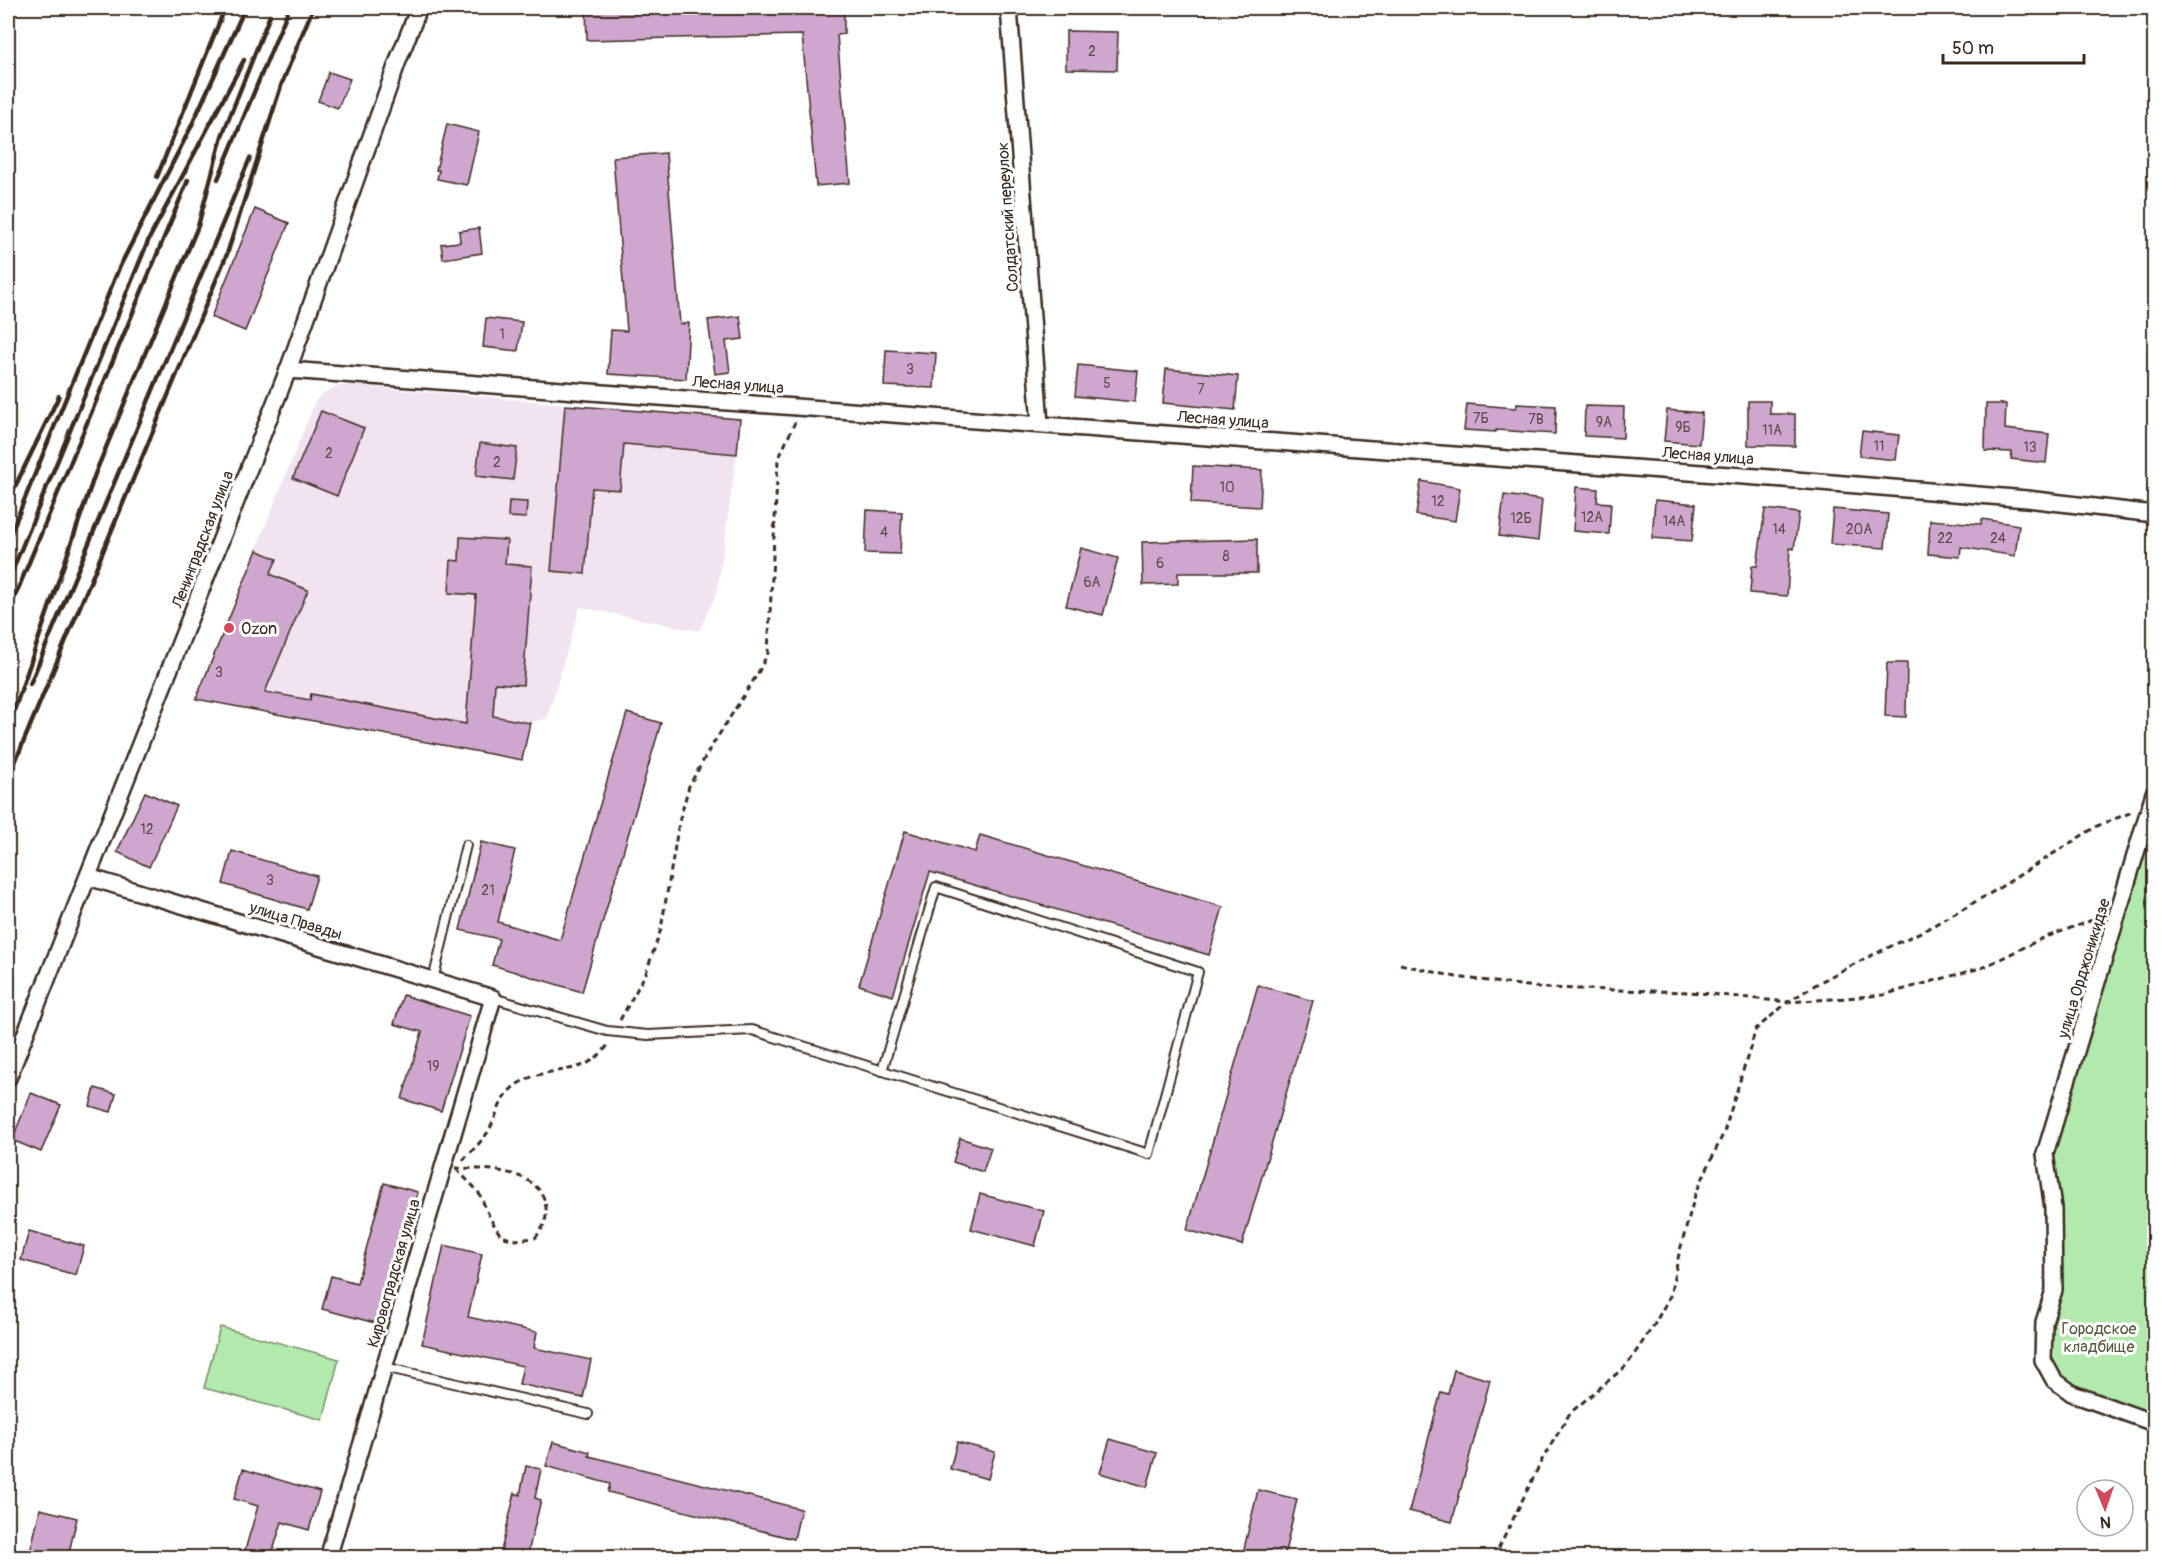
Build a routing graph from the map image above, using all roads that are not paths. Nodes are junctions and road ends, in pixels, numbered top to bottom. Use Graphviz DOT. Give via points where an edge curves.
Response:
graph roads {
  1 [pos="419,8"];
  2 [pos="1009,8"];
  3 [pos="288,370"];
  4 [pos="1040,424"];
  5 [pos="2154,514"];
  6 [pos="2153,798"];
  7 [pos="466,845"];
  8 [pos="88,877"];
  9 [pos="434,980"];
  10 [pos="493,998"];
  11 [pos="882,1071"];
  12 [pos="8,1078"];
  13 [pos="384,1367"];
  14 [pos="588,1414"];
  15 [pos="2154,1423"];
  16 [pos="328,1557"];
  1 -- 3 [label="street, Ленинградская улица"];
  2 -- 4 [label="street, Солдатский переулок"];
  3 -- 4 [label="street, Лесная улица"];
  3 -- 8 [label="street, Ленинградская улица"];
  4 -- 5 [label="street, Лесная улица" via="1782,479"];
  6 -- 15 [label="street, улица Орджоникидзе" via="2045,1154 2053,1208 2054,1290 2044,1322 2043,1360 2054,1380 2073,1394"];
  7 -- 9 [label="lane"];
  8 -- 9 [label="street, улица Правды"];
  8 -- 12 [label="street, Ленинградская улица"];
  9 -- 10 [label="street, улица Правды"];
  10 -- 11 [label="lane" via="615,1032 648,1035 752,1030"];
  10 -- 13 [label="street, Кировоградская улица"];
  11 -- 11 [label="lane" via="936,887 1198,972 1149,1154"];
  13 -- 14 [label="lane"];
  13 -- 16 [label="street, Кировоградская улица"];
}
